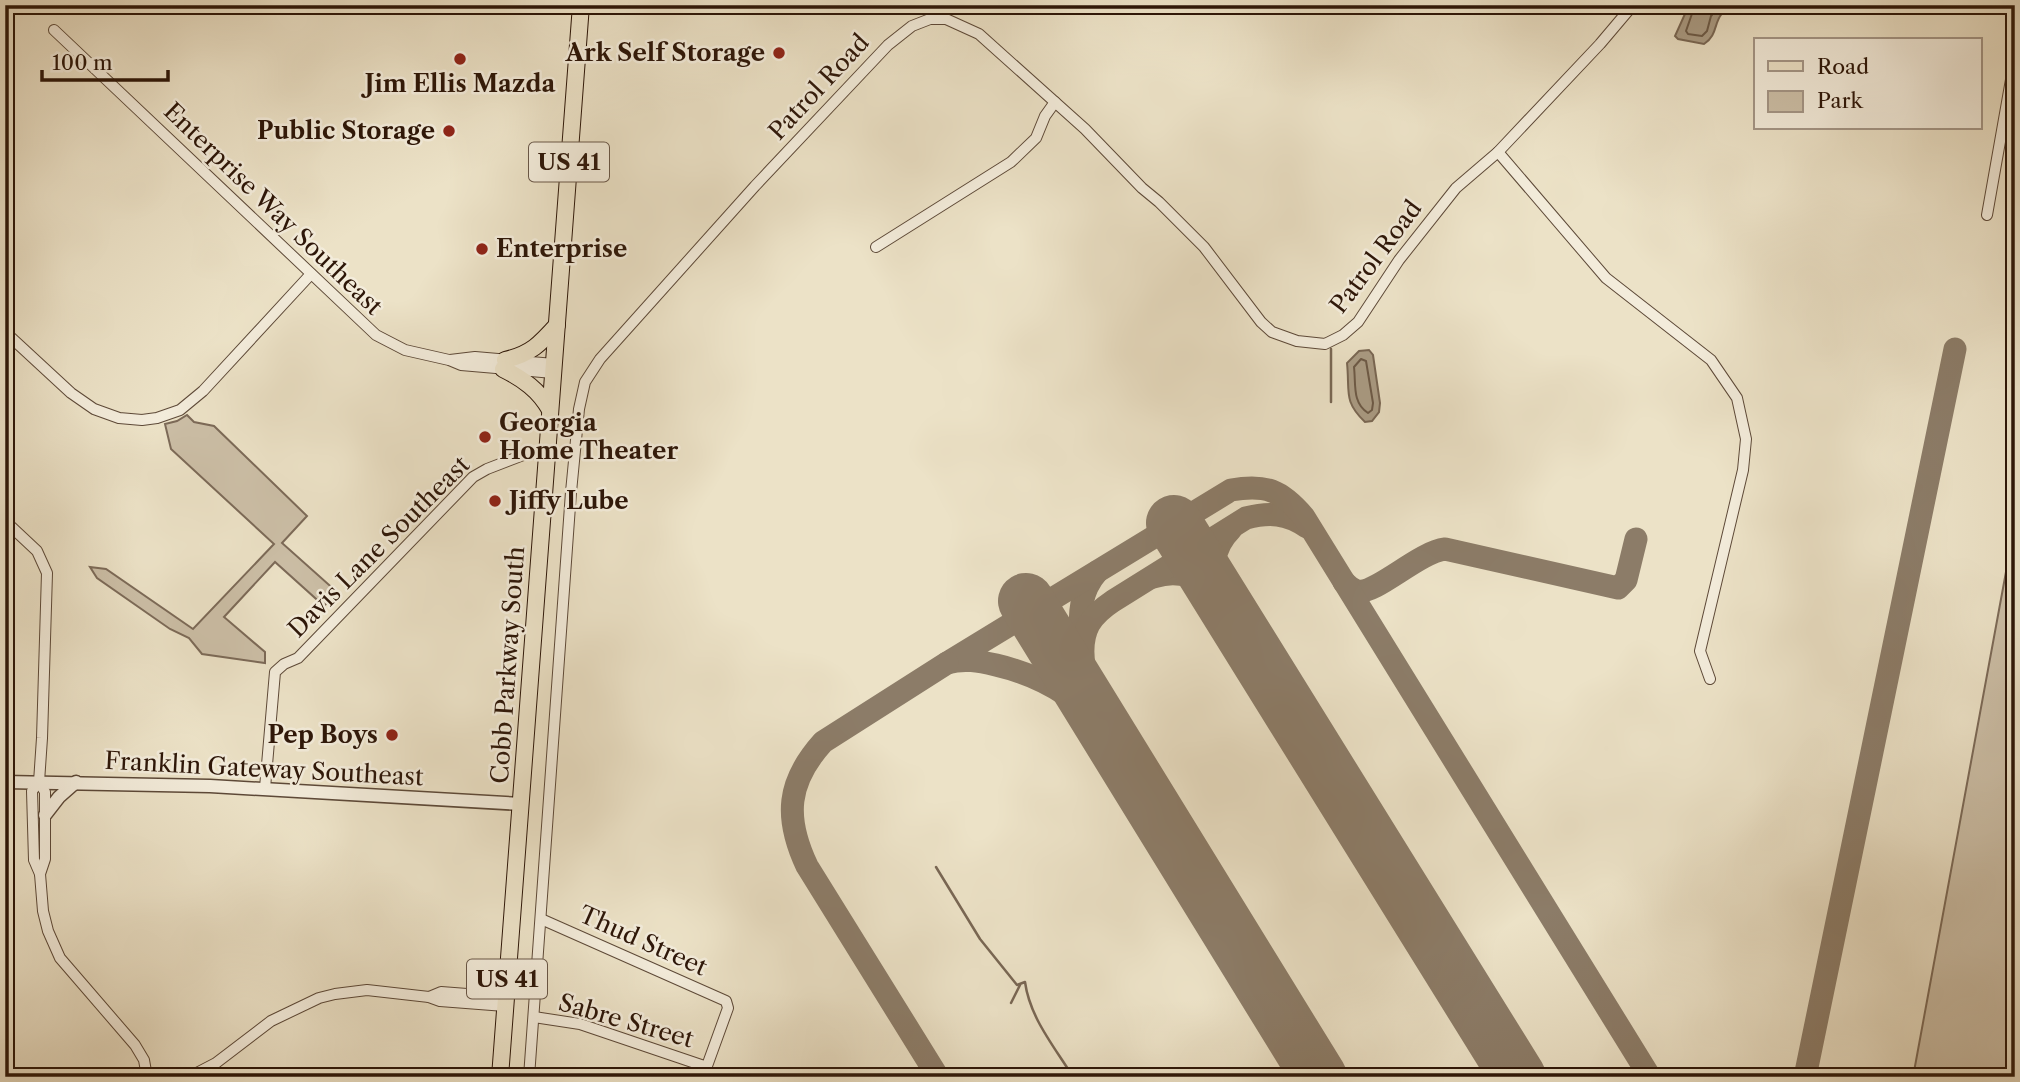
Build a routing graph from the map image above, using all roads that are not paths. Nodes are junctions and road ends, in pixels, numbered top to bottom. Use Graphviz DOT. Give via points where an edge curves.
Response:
graph roads {
  1 [pos="581,5"];
  2 [pos="1633,5"];
  3 [pos="54,30"];
  4 [pos="2015,57"];
  5 [pos="1055,102"];
  6 [pos="1497,152"];
  7 [pos="1987,215"];
  8 [pos="876,247"];
  9 [pos="311,274"];
  10 [pos="557,325"];
  11 [pos="5,332"];
  12 [pos="504,365"];
  13 [pos="553,369"];
  14 [pos="550,410"];
  15 [pos="548,454"];
  16 [pos="5,520"];
  17 [pos="1710,679"];
  18 [pos="5,782"];
  19 [pos="39,782"];
  20 [pos="75,782"];
  21 [pos="265,788"];
  22 [pos="521,804"];
  23 [pos="45,816"];
  24 [pos="40,874"];
  25 [pos="541,919"];
  26 [pos="506,1001"];
  27 [pos="534,1017"];
  28 [pos="705,1072"];
  29 [pos="147,1077"];
  30 [pos="189,1077"];
  31 [pos="500,1077"];
  32 [pos="529,1077"];
  1 -- 10 [label="main road, Cobb Parkway South / US 41"];
  2 -- 6 [label="street, Patrol Road"];
  3 -- 9 [label="street, Enterprise Way Southeast"];
  4 -- 7 [label="street"];
  5 -- 6 [label="street, Patrol Road" via="1204,247 1261,322 1272,332 1309,343 1325,344 1358,322 1399,260 1456,188"];
  5 -- 8 [label="street" via="1036,138 1011,162"];
  5 -- 25 [label="street, Patrol Road" via="979,34 946,19 912,26 888,45 755,186 585,382 572,478"];
  6 -- 17 [label="street" via="1606,278 1711,360 1737,398 1746,439 1743,470 1700,651"];
  9 -- 11 [label="street" via="203,391 180,410 157,418 119,418 94,409"];
  9 -- 12 [label="street, Enterprise Way Southeast" via="387,342 424,356 449,360 475,357"];
  10 -- 12 [label="main road" via="534,349"];
  10 -- 13 [label="main road, Cobb Parkway South / US 41"];
  12 -- 13 [label="street, Enterprise Way Southeast"];
  12 -- 14 [label="main road" via="532,387"];
  13 -- 14 [label="main road, Cobb Parkway South / US 41"];
  14 -- 15 [label="main road, Cobb Parkway South / US 41"];
  15 -- 21 [label="street, Davis Lane Southeast" via="518,456 473,477 298,658 275,672"];
  15 -- 22 [label="main road, Cobb Parkway South / US 41"];
  16 -- 19 [label="street" via="37,551 47,573"];
  18 -- 19 [label="street, Franklin Gateway Southeast"];
  19 -- 20 [label="street, Franklin Gateway Southeast"];
  19 -- 23 [label="street" via="45,792"];
  19 -- 24 [label="street" via="32,791 34,860"];
  20 -- 21 [label="street, Franklin Gateway Southeast"];
  20 -- 23 [label="street"];
  21 -- 22 [label="street, Franklin Gateway Southeast"];
  22 -- 26 [label="main road, Cobb Parkway South / US 41"];
  23 -- 24 [label="street" via="45,859"];
  24 -- 29 [label="street" via="43,911 53,945 135,1045"];
  25 -- 27 [label="street, Patrol Road"];
  25 -- 28 [label="street, Thud Street" via="723,999 728,1008"];
  26 -- 30 [label="street" via="441,992 429,997 367,990 319,998 271,1021 216,1063"];
  26 -- 31 [label="main road, Cobb Parkway South / US 41"];
  27 -- 28 [label="street, Sabre Street" via="580,1024"];
  27 -- 32 [label="street, Patrol Road"];
}
